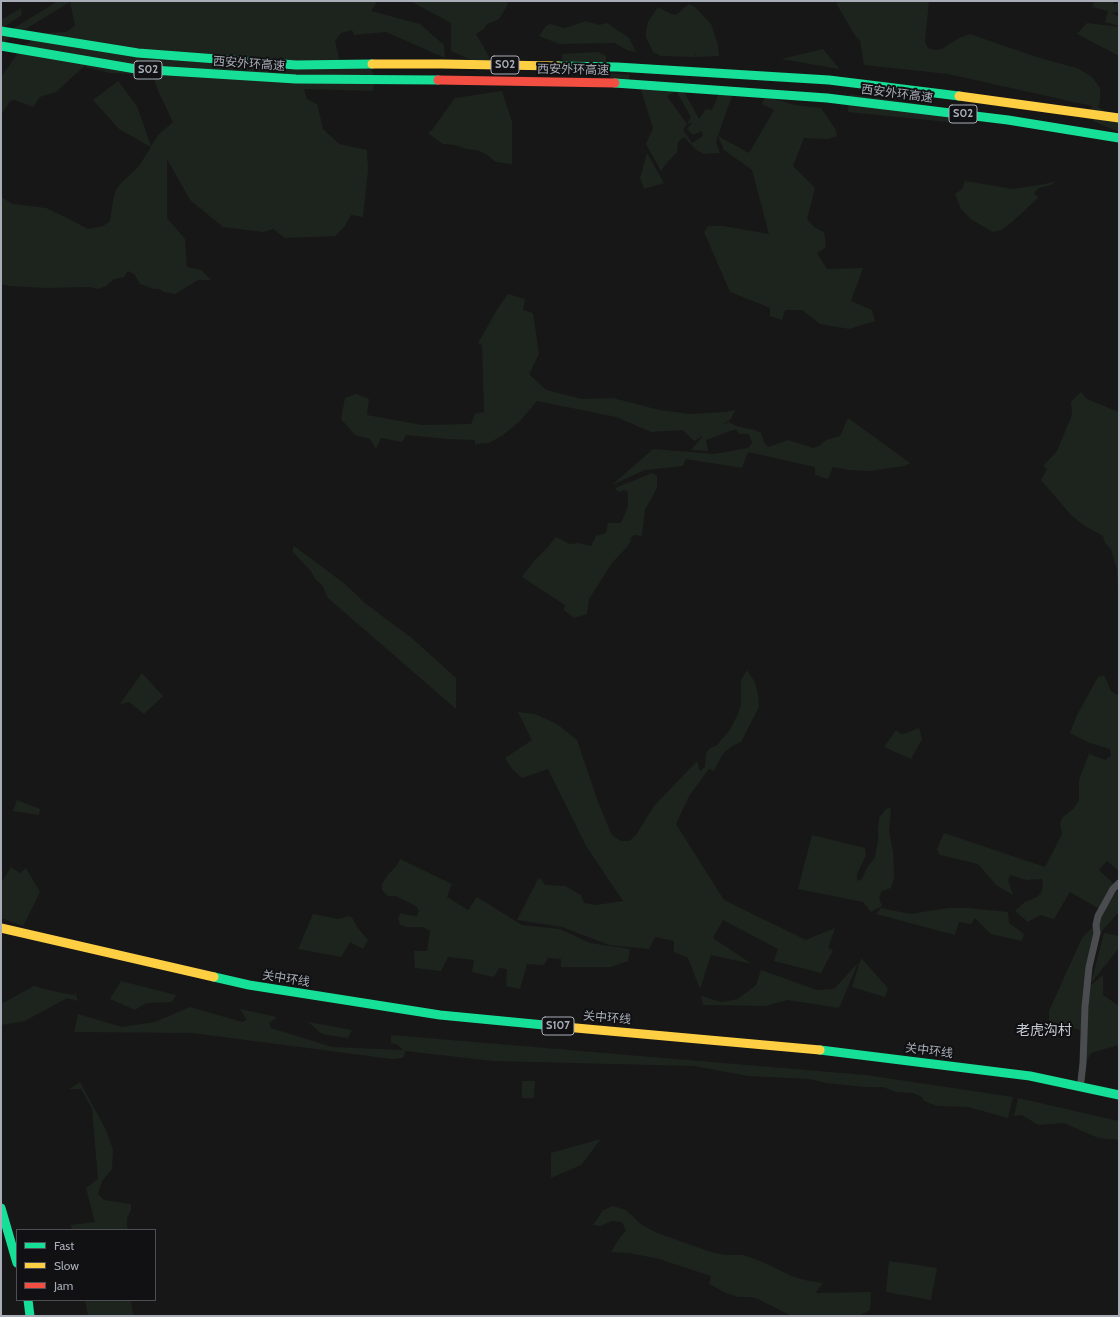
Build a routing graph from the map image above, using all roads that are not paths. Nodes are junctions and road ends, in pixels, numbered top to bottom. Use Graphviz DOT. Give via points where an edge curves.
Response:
graph roads {
  1 [pos="1,31"];
  2 [pos="1,46"];
  3 [pos="1119,118"];
  4 [pos="1119,138"];
  5 [pos="1119,883"];
  6 [pos="1,922"];
  7 [pos="1,928"];
  8 [pos="1081,1081"];
  9 [pos="1119,1089"];
  10 [pos="1119,1095"];
  11 [pos="1,1208"];
  12 [pos="16,1260"];
  13 [pos="28,1301"];
  14 [pos="30,1316"];
  1 -- 3 [label="main road, 西安外环高速 / S02" via="138,53 296,65 617,67 829,80"];
  2 -- 4 [label="main road, 西安外环高速 / S02" via="136,69 296,80 614,83 827,98 1008,120"];
  5 -- 8 [label="street" via="1098,916 1096,925 1097,933 1088,980"];
  6 -- 8 [label="main road, 关中环线 / S107" via="250,980 440,1009 827,1045 1031,1070"];
  7 -- 10 [label="main road, 关中环线 / S107" via="249,985 440,1014 826,1051 1030,1076"];
  8 -- 9 [label="main road, 关中环线 / S107"];
  11 -- 12 [label="main road"];
  13 -- 14 [label="main road"];
}
